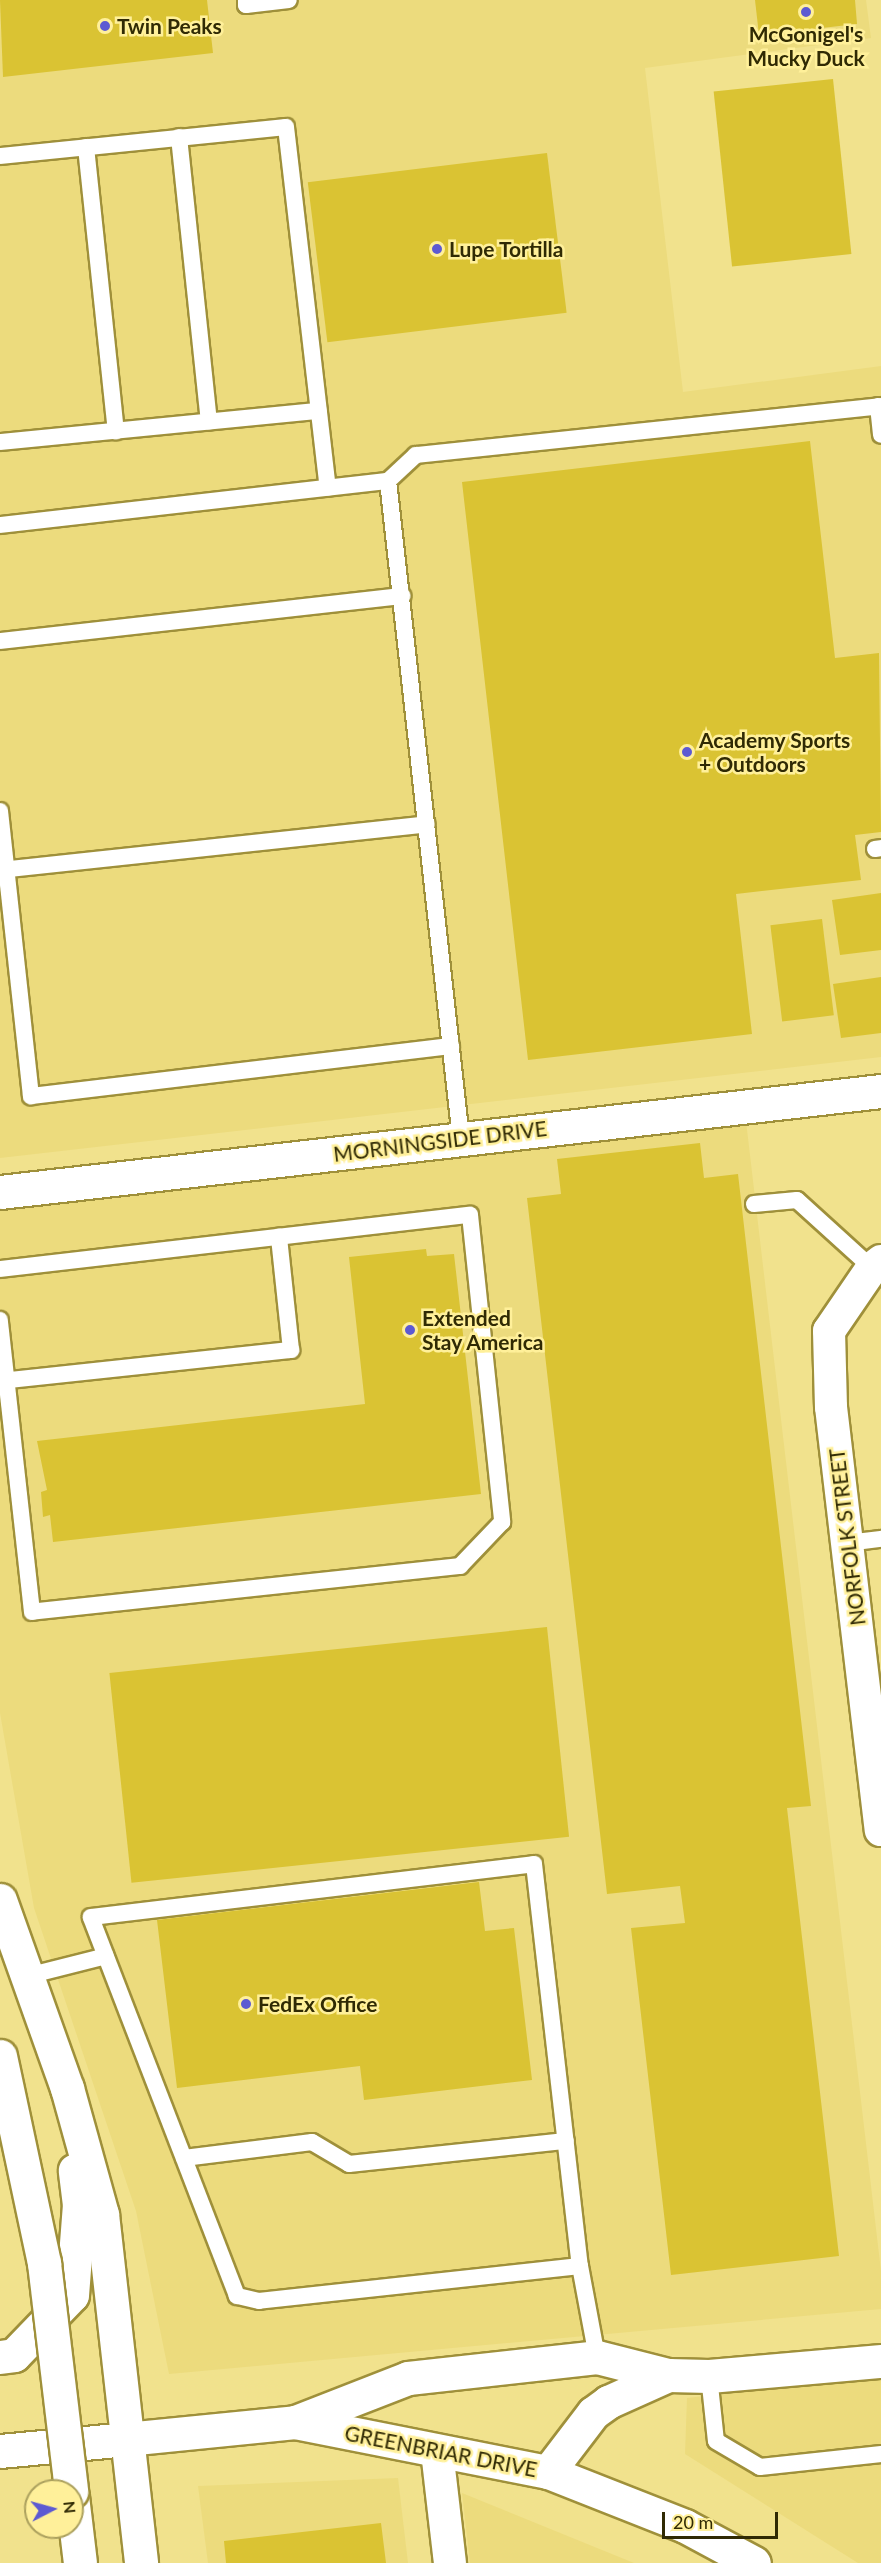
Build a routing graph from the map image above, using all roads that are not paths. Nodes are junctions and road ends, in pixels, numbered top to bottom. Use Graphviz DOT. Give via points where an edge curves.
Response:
graph roads {
  1 [pos="246,0"];
  2 [pos="289,0"];
  3 [pos="179,137"];
  4 [pos="86,147"];
  5 [pos="0,156"];
  6 [pos="879,406"];
  7 [pos="318,411"];
  8 [pos="209,421"];
  9 [pos="116,431"];
  10 [pos="881,435"];
  11 [pos="0,442"];
  12 [pos="388,481"];
  13 [pos="328,488"];
  14 [pos="0,525"];
  15 [pos="402,596"];
  16 [pos="0,641"];
  17 [pos="0,811"];
  18 [pos="427,824"];
  19 [pos="3,870"];
  20 [pos="451,1046"];
  21 [pos="881,1091"];
  22 [pos="461,1139"];
  23 [pos="0,1192"];
  24 [pos="754,1204"];
  25 [pos="279,1237"];
  26 [pos="876,1264"];
  27 [pos="0,1269"];
  28 [pos="0,1320"];
  29 [pos="3,1380"];
  30 [pos="881,1539"];
  31 [pos="848,1543"];
  32 [pos="881,1830"];
  33 [pos="0,1900"];
  34 [pos="106,1956"];
  35 [pos="27,1976"];
  36 [pos="0,2056"];
  37 [pos="67,2088"];
  38 [pos="566,2141"];
  39 [pos="184,2158"];
  40 [pos="580,2266"];
  41 [pos="0,2357"];
  42 [pos="597,2357"];
  43 [pos="881,2361"];
  44 [pos="668,2375"];
  45 [pos="709,2376"];
  46 [pos="295,2422"];
  47 [pos="126,2439"];
  48 [pos="0,2451"];
  49 [pos="437,2451"];
  50 [pos="881,2454"];
  51 [pos="548,2472"];
  52 [pos="70,2479"];
  53 [pos="77,2539"];
  54 [pos="80,2563"];
  55 [pos="141,2563"];
  56 [pos="450,2563"];
  57 [pos="754,2563"];
  1 -- 2 [label="lane" via="246,5"];
  3 -- 4 [label="lane"];
  3 -- 7 [label="lane" via="286,127"];
  3 -- 8 [label="lane"];
  4 -- 5 [label="lane"];
  4 -- 9 [label="lane"];
  6 -- 10 [label="lane"];
  6 -- 12 [label="lane" via="416,454"];
  7 -- 8 [label="lane"];
  7 -- 13 [label="lane"];
  8 -- 9 [label="lane"];
  9 -- 11 [label="lane"];
  12 -- 13 [label="lane"];
  12 -- 15 [label="lane"];
  13 -- 14 [label="lane"];
  15 -- 16 [label="lane"];
  15 -- 18 [label="lane"];
  17 -- 19 [label="lane"];
  18 -- 19 [label="lane"];
  18 -- 20 [label="lane"];
  19 -- 20 [label="lane" via="30,1096"];
  20 -- 22 [label="lane"];
  21 -- 22 [label="main road, MORNINGSIDE DRIVE"];
  22 -- 23 [label="main road, MORNINGSIDE DRIVE"];
  24 -- 26 [label="lane" via="797,1200"];
  25 -- 27 [label="lane"];
  25 -- 29 [label="lane" via="291,1350"];
  25 -- 29 [label="lane" via="470,1215 502,1522 460,1566 32,1612"];
  26 -- 31 [label="street, NORFOLK STREET" via="829,1331 831,1407"];
  28 -- 29 [label="lane"];
  30 -- 31 [label="lane"];
  31 -- 32 [label="street, NORFOLK STREET"];
  33 -- 35 [label="main road"];
  34 -- 35 [label="lane"];
  34 -- 38 [label="lane" via="91,1917 534,1864"];
  34 -- 39 [label="lane"];
  35 -- 37 [label="main road"];
  36 -- 52 [label="main road, bridge" via="44,2263"];
  37 -- 41 [label="main road" via="79,2205 72,2295 14,2355"];
  37 -- 47 [label="main road" via="102,2214"];
  38 -- 39 [label="lane" via="349,2164 312,2142"];
  38 -- 40 [label="lane"];
  39 -- 40 [label="lane" via="237,2296 259,2301"];
  40 -- 42 [label="lane"];
  42 -- 44 [label="main road"];
  42 -- 46 [label="main road" via="408,2378"];
  43 -- 45 [label="main road, GREENBRIAR DRIVE"];
  44 -- 45 [label="main road, GREENBRIAR DRIVE"];
  44 -- 51 [label="main road, GREENBRIAR DRIVE" via="608,2402 593,2413"];
  45 -- 50 [label="lane" via="716,2442 760,2467"];
  46 -- 47 [label="main road, GREENBRIAR DRIVE"];
  46 -- 49 [label="main road, GREENBRIAR DRIVE"];
  47 -- 48 [label="main road, GREENBRIAR DRIVE"];
  47 -- 55 [label="main road"];
  49 -- 51 [label="main road, GREENBRIAR DRIVE"];
  49 -- 56 [label="street"];
  51 -- 57 [label="main road" via="685,2526"];
  53 -- 54 [label="main road"];
}
